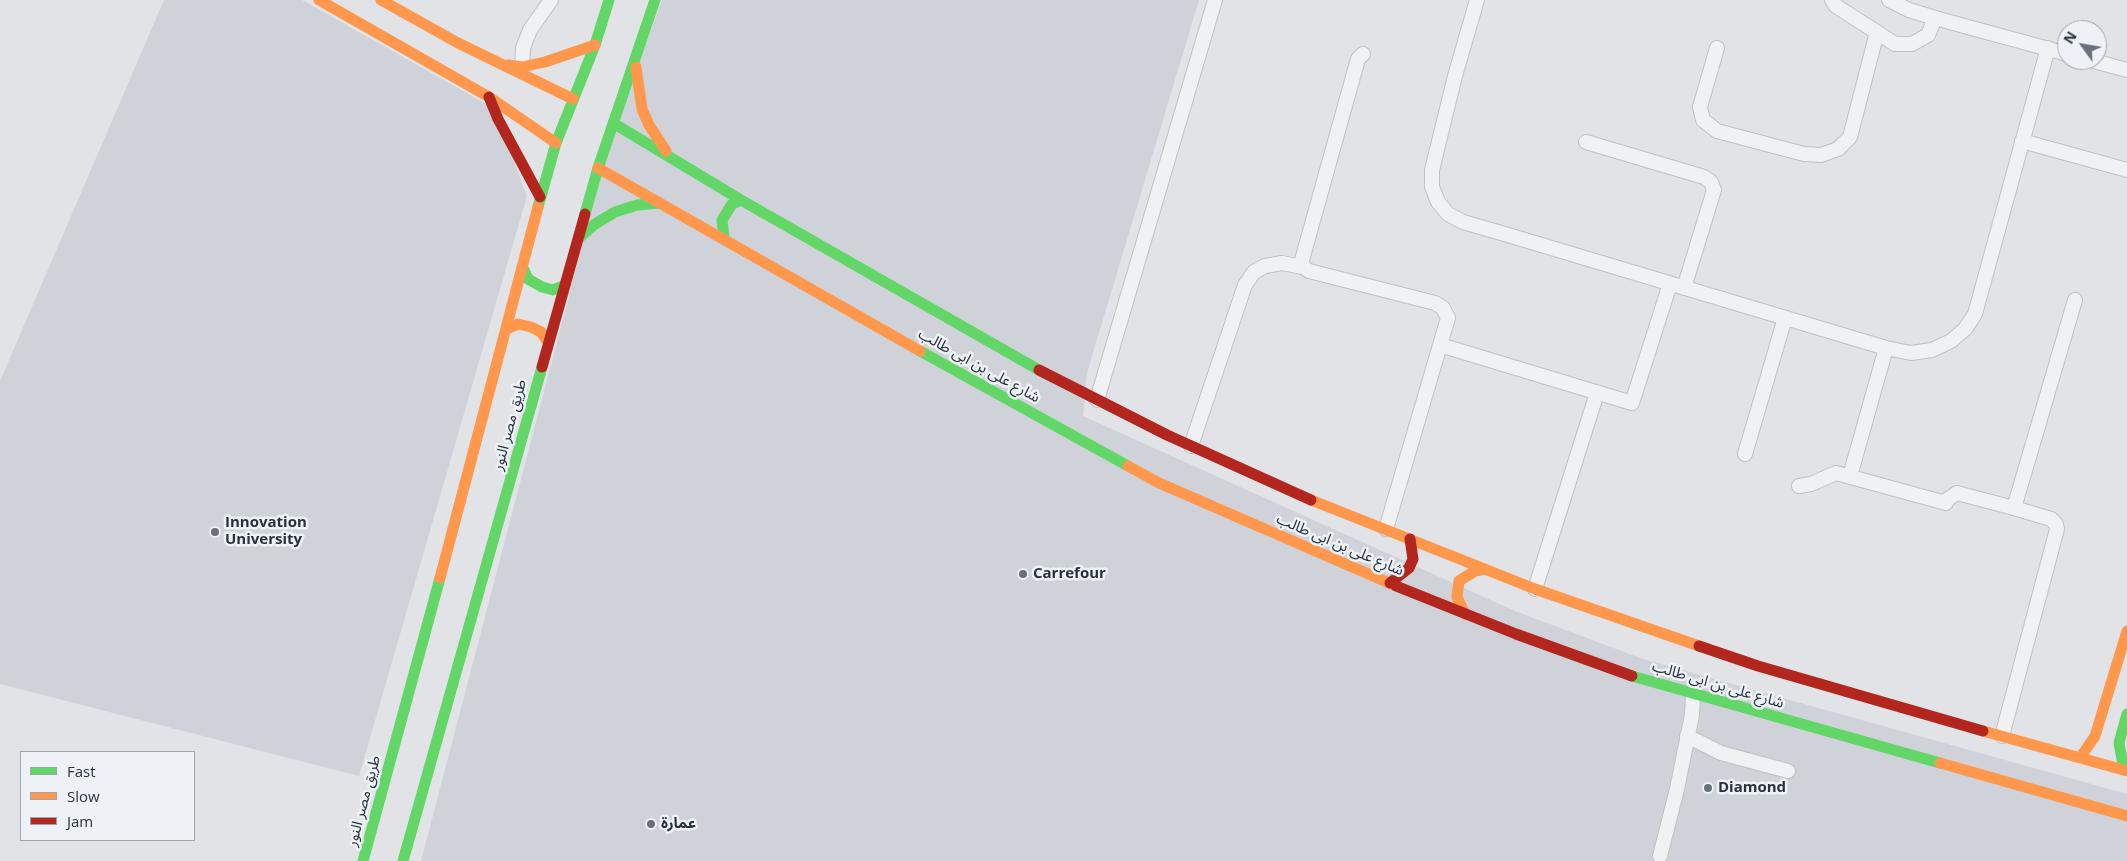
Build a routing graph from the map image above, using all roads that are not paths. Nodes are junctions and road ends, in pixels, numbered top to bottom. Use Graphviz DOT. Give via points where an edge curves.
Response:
graph roads {
  1 [pos="319,0"];
  2 [pos="381,0"];
  3 [pos="551,0"];
  4 [pos="609,0"];
  5 [pos="655,0"];
  6 [pos="1215,0"];
  7 [pos="1477,0"];
  8 [pos="1832,0"];
  9 [pos="1889,0"];
  10 [pos="1934,18"];
  11 [pos="1878,32"];
  12 [pos="458,43"];
  13 [pos="595,46"];
  14 [pos="1717,48"];
  15 [pos="2048,48"];
  16 [pos="2057,51"];
  17 [pos="1363,54"];
  18 [pos="636,57"];
  19 [pos="447,63"];
  20 [pos="504,64"];
  21 [pos="2107,65"];
  22 [pos="522,67"];
  23 [pos="2127,70"];
  24 [pos="489,97"];
  25 [pos="573,99"];
  26 [pos="613,123"];
  27 [pos="2022,141"];
  28 [pos="1586,142"];
  29 [pos="556,143"];
  30 [pos="669,154"];
  31 [pos="598,168"];
  32 [pos="2127,170"];
  33 [pos="540,197"];
  34 [pos="741,200"];
  35 [pos="659,202"];
  36 [pos="724,238"];
  37 [pos="578,239"];
  38 [pos="1303,267"];
  39 [pos="522,268"];
  40 [pos="564,285"];
  41 [pos="1677,286"];
  42 [pos="2076,300"];
  43 [pos="1786,318"];
  44 [pos="507,329"];
  45 [pos="548,342"];
  46 [pos="1440,345"];
  47 [pos="1886,348"];
  48 [pos="1596,393"];
  49 [pos="1097,400"];
  50 [pos="1191,446"];
  51 [pos="1745,454"];
  52 [pos="1850,476"];
  53 [pos="1798,486"];
  54 [pos="2014,508"];
  55 [pos="1386,529"];
  56 [pos="1410,539"];
  57 [pos="1485,569"];
  58 [pos="1390,583"];
  59 [pos="1536,589"];
  60 [pos="1465,614"];
  61 [pos="2127,631"];
  62 [pos="1693,694"];
  63 [pos="2127,714"];
  64 [pos="1687,736"];
  65 [pos="2002,736"];
  66 [pos="2080,758"];
  67 [pos="2125,770"];
  68 [pos="1788,771"];
  69 [pos="2127,816"];
  70 [pos="1660,856"];
  71 [pos="363,861"];
  72 [pos="403,861"];
  1 -- 19 [label="street"];
  2 -- 12 [label="street"];
  3 -- 22 [label="street" via="530,30 523,48"];
  4 -- 13 [label="street, طريق مصر النور"];
  5 -- 18 [label="street, طريق مصر النور"];
  6 -- 49 [label="street"];
  7 -- 41 [label="street" via="1432,170 1432,186 1438,202 1448,214 1463,222"];
  8 -- 11 [label="street" via="1836,6"];
  9 -- 10 [label="street"];
  10 -- 11 [label="street" via="1928,35 1912,44 1895,44"];
  10 -- 15 [label="street"];
  11 -- 14 [label="street" via="1850,137 1838,149 1821,155 1804,154 1717,131 1703,120 1700,107"];
  12 -- 19 [label="street"];
  12 -- 20 [label="street"];
  13 -- 22 [label="street"];
  13 -- 25 [label="street, طريق مصر النور"];
  15 -- 16 [label="street"];
  15 -- 27 [label="street"];
  17 -- 38 [label="street" via="1358,59 1343,112 1302,260"];
  18 -- 26 [label="street, طريق مصر النور"];
  18 -- 30 [label="street" via="642,109 658,141"];
  19 -- 24 [label="street"];
  20 -- 22 [label="street"];
  20 -- 25 [label="street"];
  21 -- 23 [label="street"];
  24 -- 29 [label="street"];
  24 -- 33 [label="street"];
  25 -- 29 [label="street, طريق مصر النور"];
  26 -- 30 [label="street, شارع على بن ابى طالب"];
  26 -- 31 [label="street, طريق مصر النور"];
  27 -- 32 [label="street"];
  27 -- 47 [label="street" via="1975,314 1951,341 1932,350 1911,353"];
  28 -- 41 [label="street" via="1704,177 1711,182 1714,190"];
  29 -- 33 [label="street, طريق مصر النور"];
  30 -- 34 [label="street, شارع على بن ابى طالب"];
  31 -- 35 [label="street, شارع على بن ابى طالب"];
  31 -- 37 [label="street, طريق مصر النور"];
  33 -- 39 [label="street, طريق مصر النور"];
  34 -- 36 [label="street" via="732,204 722,220"];
  34 -- 49 [label="street, شارع على بن ابى طالب" via="952,322"];
  35 -- 36 [label="street, شارع على بن ابى طالب"];
  35 -- 37 [label="street" via="615,212"];
  36 -- 58 [label="street, شارع على بن ابى طالب" via="1159,484"];
  37 -- 40 [label="street, طريق مصر النور"];
  38 -- 46 [label="street" via="1443,308 1448,318"];
  38 -- 50 [label="street" via="1282,263 1265,266 1254,272 1245,285"];
  39 -- 40 [label="street" via="528,279 542,287 553,290"];
  39 -- 44 [label="street, طريق مصر النور"];
  40 -- 45 [label="street, طريق مصر النور"];
  41 -- 43 [label="street"];
  41 -- 48 [label="street" via="1632,403"];
  42 -- 54 [label="street"];
  43 -- 47 [label="street"];
  43 -- 51 [label="street"];
  44 -- 45 [label="street" via="518,324 531,327 541,332"];
  44 -- 71 [label="street, طريق مصر النور"];
  45 -- 72 [label="street, طريق مصر النور"];
  46 -- 48 [label="street"];
  46 -- 55 [label="street"];
  47 -- 52 [label="street"];
  48 -- 59 [label="street"];
  49 -- 50 [label="street, شارع على بن ابى طالب"];
  50 -- 55 [label="street, شارع على بن ابى طالب" via="1286,490"];
  52 -- 53 [label="street" via="1836,473"];
  52 -- 54 [label="street" via="1947,501 1957,493"];
  54 -- 65 [label="street" via="2051,519 2057,530"];
  55 -- 56 [label="street, شارع على بن ابى طالب"];
  56 -- 57 [label="street, شارع على بن ابى طالب"];
  56 -- 58 [label="street" via="1413,559 1409,568"];
  57 -- 59 [label="street, شارع على بن ابى طالب"];
  57 -- 60 [label="street" via="1475,570 1459,581 1457,596"];
  58 -- 60 [label="street, شارع على بن ابى طالب"];
  59 -- 65 [label="street, شارع على بن ابى طالب" via="1758,666"];
  60 -- 62 [label="street, شارع على بن ابى طالب" via="1629,675"];
  61 -- 66 [label="street" via="2095,736"];
  62 -- 64 [label="street"];
  62 -- 69 [label="street, شارع على بن ابى طالب"];
  63 -- 67 [label="street" via="2120,743"];
  64 -- 68 [label="street" via="1721,753"];
  64 -- 70 [label="street"];
  65 -- 66 [label="street, شارع على بن ابى طالب"];
  66 -- 67 [label="street, شارع على بن ابى طالب"];
}
